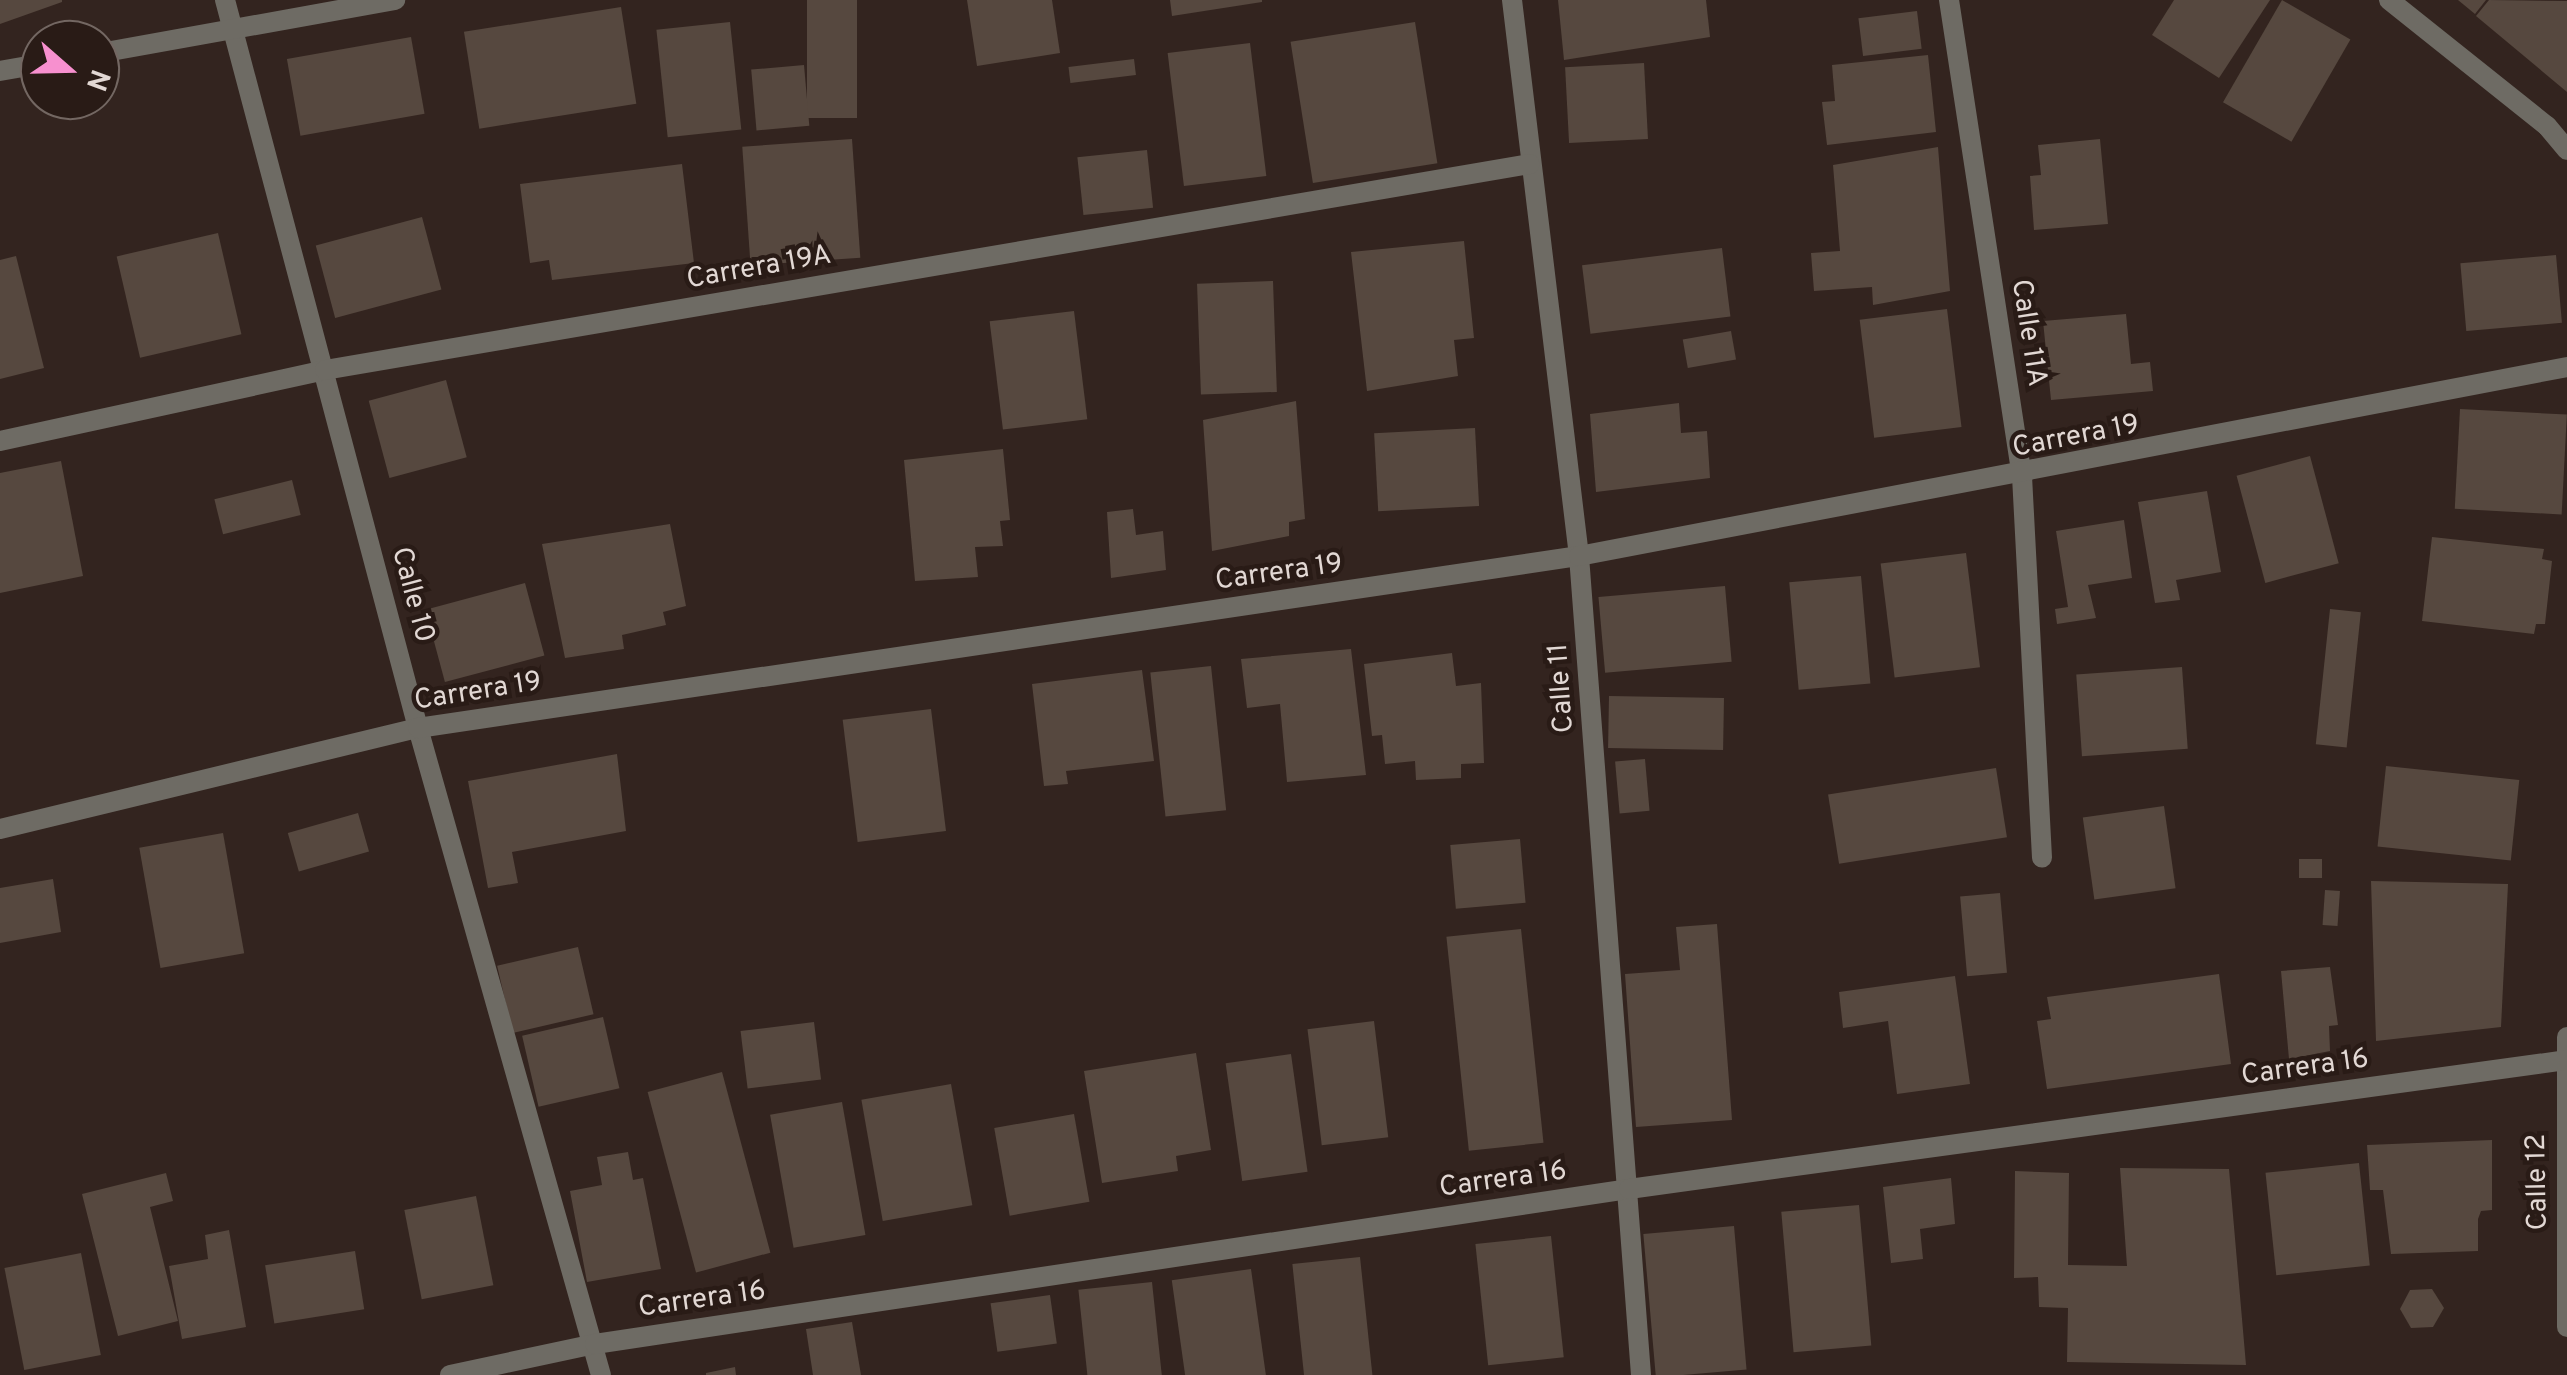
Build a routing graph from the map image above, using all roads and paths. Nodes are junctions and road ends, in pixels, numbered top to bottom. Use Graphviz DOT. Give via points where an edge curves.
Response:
graph roads {
  1 [pos="225,0"];
  2 [pos="396,0"];
  3 [pos="1512,0"];
  4 [pos="1949,0"];
  5 [pos="2389,0"];
  6 [pos="234,28"];
  7 [pos="120,49"];
  8 [pos="2567,150"];
  9 [pos="1530,164"];
  10 [pos="2567,367"];
  11 [pos="325,370"];
  12 [pos="0,441"];
  13 [pos="2022,476"];
  14 [pos="1580,556"];
  15 [pos="418,728"];
  16 [pos="0,829"];
  17 [pos="2042,857"];
  18 [pos="2567,1037"];
  19 [pos="2565,1060"];
  20 [pos="1629,1189"];
  21 [pos="2567,1327"];
  22 [pos="594,1344"];
  23 [pos="450,1375"];
  24 [pos="601,1375"];
  25 [pos="1641,1375"];
  1 -- 6 [label="street, Calle 10"];
  2 -- 6 [label="street"];
  3 -- 9 [label="street, Calle 11"];
  4 -- 13 [label="street, Calle 11A"];
  5 -- 8 [label="street" via="2547,126"];
  6 -- 7 [label="street"];
  6 -- 11 [label="street, Calle 10"];
  9 -- 11 [label="street, Carrera 19A"];
  9 -- 14 [label="street, Calle 11"];
  10 -- 13 [label="street, Carrera 19"];
  11 -- 12 [label="street, Carrera 19A"];
  11 -- 15 [label="street, Calle 10"];
  13 -- 14 [label="street, Carrera 19"];
  13 -- 17 [label="street, Calle 11A"];
  14 -- 15 [label="street, Carrera 19"];
  14 -- 20 [label="street, Calle 11"];
  15 -- 16 [label="street, Carrera 19"];
  15 -- 22 [label="street, Calle 10"];
  18 -- 19 [label="street, Calle 12"];
  19 -- 20 [label="street, Carrera 16"];
  19 -- 21 [label="street, Calle 12"];
  20 -- 22 [label="street, Carrera 16"];
  20 -- 25 [label="street, Calle 11"];
  22 -- 23 [label="street, Carrera 16"];
  22 -- 24 [label="street, Calle 10"];
}
